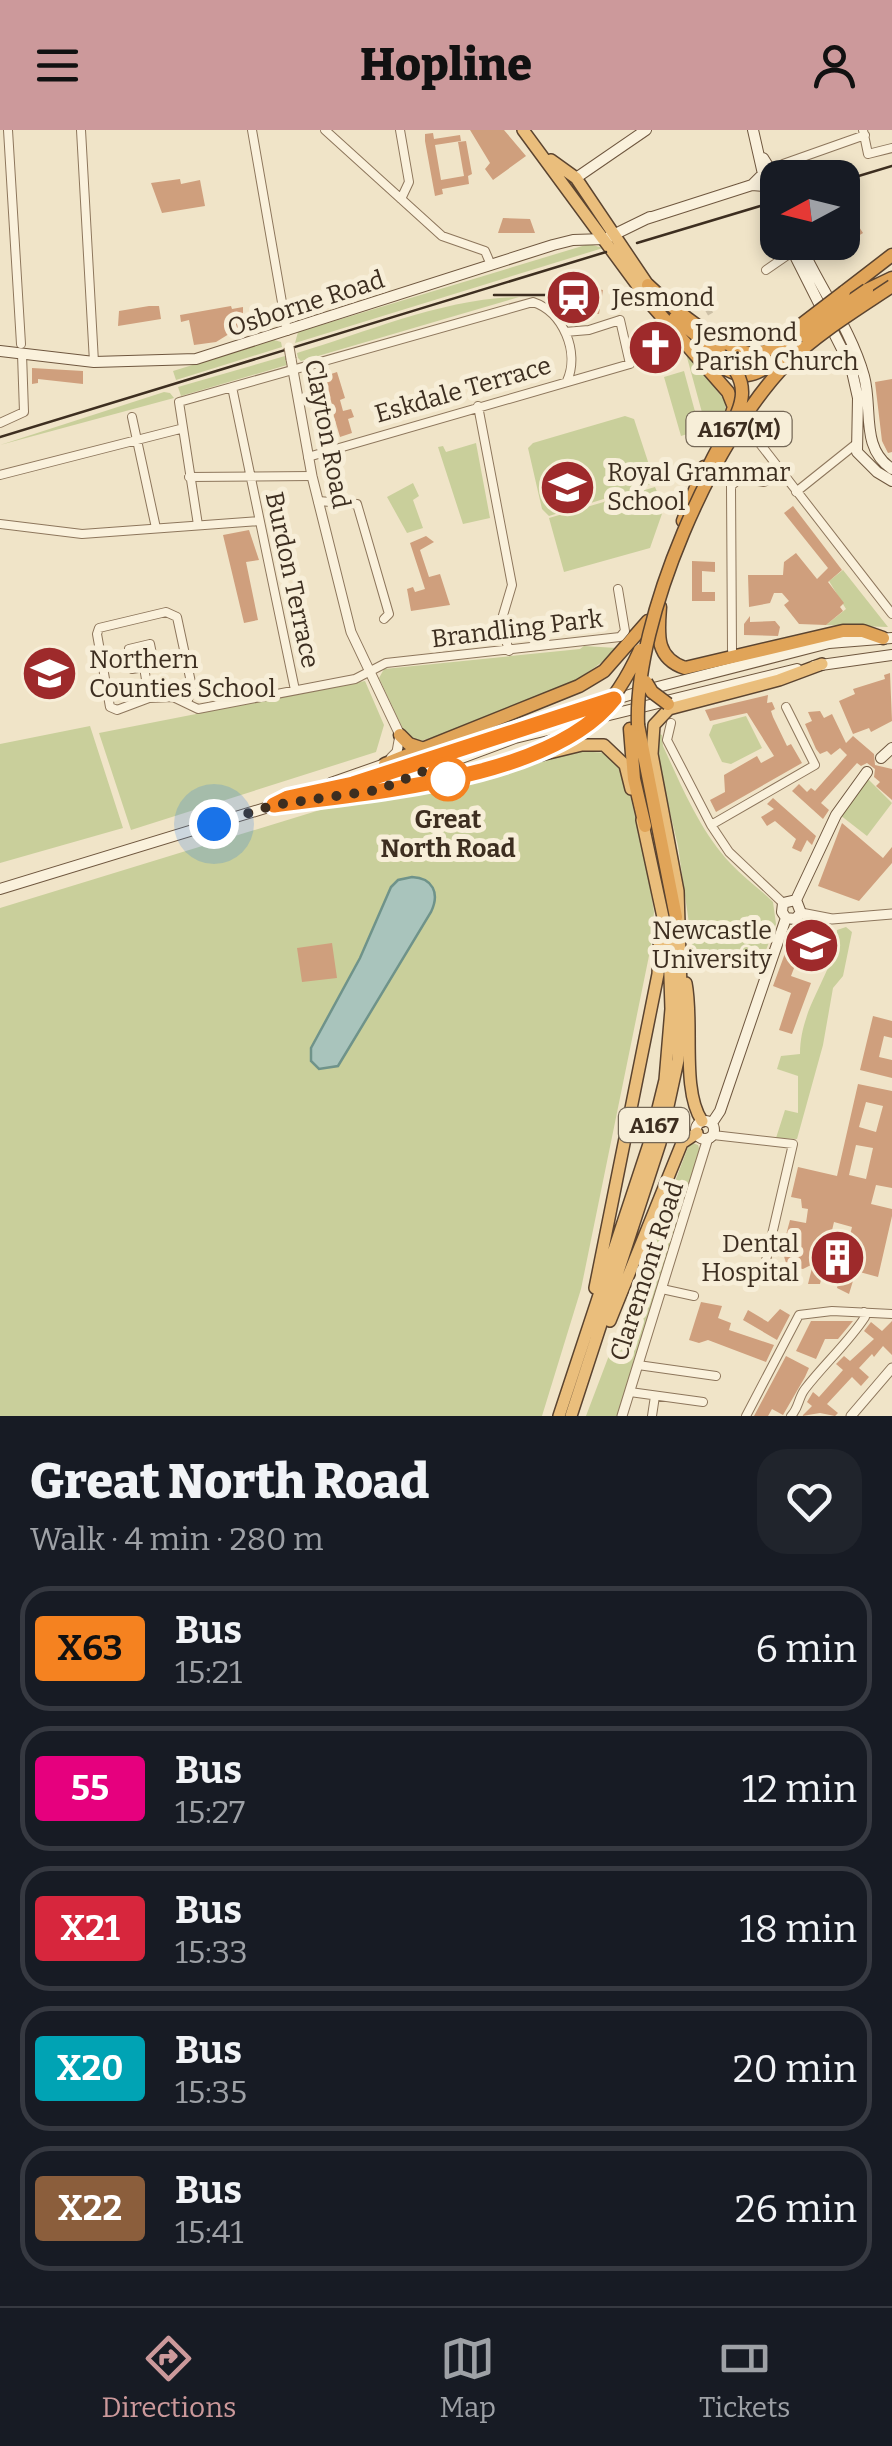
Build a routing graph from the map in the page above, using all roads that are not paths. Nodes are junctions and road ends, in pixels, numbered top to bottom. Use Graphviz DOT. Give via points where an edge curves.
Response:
graph roads {
  1 [pos="8,130"];
  2 [pos="81,130"];
  3 [pos="252,130"];
  4 [pos="325,130"];
  5 [pos="400,130"];
  6 [pos="523,130"];
  7 [pos="646,130"];
  8 [pos="753,130"];
  9 [pos="864,133"];
  10 [pos="892,148"];
  11 [pos="539,151"];
  12 [pos="762,160"];
  13 [pos="793,160"];
  14 [pos="576,178"];
  15 [pos="760,183"];
  16 [pos="400,199"];
  17 [pos="586,213"];
  18 [pos="650,218"];
  19 [pos="608,233"];
  20 [pos="577,237"];
  21 [pos="892,255"];
  22 [pos="631,257"];
  23 [pos="778,260"];
  24 [pos="801,260"];
  25 [pos="491,265"];
  26 [pos="766,270"];
  27 [pos="892,282"];
  28 [pos="648,285"];
  29 [pos="651,304"];
  30 [pos="565,332"];
  31 [pos="801,336"];
  32 [pos="288,337"];
  33 [pos="22,349"];
  34 [pos="0,351"];
  35 [pos="94,362"];
  36 [pos="292,363"];
  37 [pos="566,381"];
  38 [pos="232,387"];
  39 [pos="478,406"];
  40 [pos="132,417"];
  41 [pos="0,423"];
  42 [pos="180,429"];
  43 [pos="754,436"];
  44 [pos="137,440"];
  45 [pos="864,448"];
  46 [pos="308,456"];
  47 [pos="892,469"];
  48 [pos="782,474"];
  49 [pos="1,475"];
  50 [pos="312,476"];
  51 [pos="189,477"];
  52 [pos="250,478"];
  53 [pos="892,481"];
  54 [pos="796,492"];
  55 [pos="318,501"];
  56 [pos="697,502"];
  57 [pos="259,521"];
  58 [pos="682,521"];
  59 [pos="0,524"];
  60 [pos="198,525"];
  61 [pos="156,528"];
  62 [pos="618,589"];
  63 [pos="660,600"];
  64 [pos="892,614"];
  65 [pos="384,620"];
  66 [pos="651,621"];
  67 [pos="888,638"];
  68 [pos="642,644"];
  69 [pos="732,650"];
  70 [pos="509,651"];
  71 [pos="892,656"];
  72 [pos="822,664"];
  73 [pos="144,667"];
  74 [pos="370,671"];
  75 [pos="295,690"];
  76 [pos="149,698"];
  77 [pos="187,703"];
  78 [pos="673,705"];
  79 [pos="786,707"];
  80 [pos="671,723"];
  81 [pos="634,727"];
  82 [pos="505,730"];
  83 [pos="400,735"];
  84 [pos="892,748"];
  85 [pos="424,749"];
  86 [pos="881,758"];
  87 [pos="511,761"];
  88 [pos="385,764"];
  89 [pos="494,766"];
  90 [pos="867,772"];
  91 [pos="378,790"];
  92 [pos="288,798"];
  93 [pos="274,805"];
  94 [pos="711,825"];
  95 [pos="645,826"];
  96 [pos="666,870"];
  97 [pos="0,889"];
  98 [pos="670,893"];
  99 [pos="796,900"];
  100 [pos="783,903"];
  101 [pos="801,913"];
  102 [pos="892,914"];
  103 [pos="676,917"];
  104 [pos="786,918"];
  105 [pos="680,954"];
  106 [pos="635,1115"];
  107 [pos="705,1130"];
  108 [pos="764,1269"];
  109 [pos="662,1289"];
  110 [pos="694,1296"];
  111 [pos="864,1312"];
  112 [pos="892,1314"];
  113 [pos="583,1346"];
  114 [pos="638,1365"];
  115 [pos="892,1368"];
  116 [pos="716,1376"];
  117 [pos="630,1392"];
  118 [pos="655,1396"];
  119 [pos="703,1402"];
  120 [pos="572,1412"];
  121 [pos="559,1416"];
  122 [pos="622,1416"];
  123 [pos="652,1416"];
  124 [pos="746,1416"];
  125 [pos="791,1416"];
  126 [pos="851,1416"];
  1 -- 33 [label="street"];
  2 -- 35 [label="street"];
  3 -- 32 [label="street, Clayton Road"];
  4 -- 16 [label="street"];
  5 -- 16 [label="street" via="409,182"];
  6 -- 11 [label="highway"];
  7 -- 14 [label="main road"];
  8 -- 12 [label="main road"];
  9 -- 10 [label="street" via="868,154"];
  9 -- 13 [label="street"];
  11 -- 14 [label="highway"];
  11 -- 17 [label="highway"];
  14 -- 17 [label="highway" via="570,185"];
  14 -- 19 [label="highway"];
  15 -- 18 [label="main road, Osborne Road"];
  16 -- 25 [label="street" via="442,236 484,250"];
  17 -- 19 [label="highway"];
  17 -- 20 [label="main road"];
  18 -- 19 [label="main road, Osborne Road"];
  18 -- 22 [label="main road" via="627,240"];
  19 -- 20 [label="main road, Osborne Road"];
  19 -- 22 [label="highway"];
  19 -- 29 [label="highway"];
  20 -- 25 [label="main road, Osborne Road"];
  21 -- 31 [label="highway, A167(M), bridge"];
  22 -- 28 [label="highway"];
  23 -- 26 [label="street"];
  24 -- 45 [label="main road" via="851,367"];
  25 -- 32 [label="main road, Osborne Road"];
  27 -- 31 [label="highway, A167(M), bridge"];
  27 -- 31 [label="highway, A167(M), bridge" via="867,290"];
  27 -- 56 [label="highway, A167(M), bridge" via="782,369"];
  28 -- 31 [label="highway, A167(M)" via="677,311 747,353"];
  28 -- 56 [label="highway, A167(M), bridge" via="739,372 744,397 708,464"];
  29 -- 31 [label="highway, A167(M)" via="735,376 764,370"];
  29 -- 58 [label="highway, A167(M)" via="734,407"];
  30 -- 36 [label="street" via="545,307 524,303"];
  30 -- 37 [label="street" via="572,360"];
  30 -- 37 [label="street, Eskdale Terrace" via="620,320 630,364"];
  31 -- 58 [label="highway, A167(M)" via="719,448"];
  32 -- 35 [label="main road, Osborne Road" via="196,360"];
  32 -- 36 [label="street, Clayton Road, bridge"];
  33 -- 34 [label="main road, Osborne Road"];
  33 -- 35 [label="main road, Osborne Road"];
  33 -- 41 [label="street" via="24,412"];
  36 -- 38 [label="street"];
  36 -- 46 [label="street, Clayton Road"];
  37 -- 39 [label="street, Eskdale Terrace"];
  38 -- 42 [label="street" via="179,402"];
  38 -- 52 [label="street"];
  39 -- 46 [label="street, Eskdale Terrace"];
  39 -- 70 [label="street" via="512,585 501,622"];
  40 -- 44 [label="street"];
  42 -- 44 [label="street"];
  42 -- 51 [label="street"];
  43 -- 48 [label="street"];
  44 -- 49 [label="street"];
  44 -- 61 [label="street"];
  45 -- 47 [label="main road"];
  45 -- 53 [label="main road" via="877,472"];
  45 -- 54 [label="street"];
  46 -- 50 [label="street, Clayton Road"];
  48 -- 54 [label="street"];
  48 -- 69 [label="street" via="764,482 740,478 731,486"];
  50 -- 52 [label="street, Burdon Terrace"];
  50 -- 55 [label="street, Clayton Road"];
  51 -- 52 [label="street, Burdon Terrace"];
  51 -- 60 [label="street"];
  52 -- 57 [label="street, Burdon Terrace"];
  54 -- 64 [label="street"];
  55 -- 65 [label="street" via="357,504 389,614"];
  55 -- 74 [label="street, Clayton Road" via="351,632"];
  56 -- 63 [label="highway, A167(M), bridge"];
  57 -- 60 [label="street"];
  57 -- 75 [label="street, Burdon Terrace"];
  58 -- 66 [label="highway, A167(M)"];
  59 -- 61 [label="street" via="82,534"];
  60 -- 61 [label="street"];
  62 -- 70 [label="street, Brandling Park" via="620,637"];
  63 -- 66 [label="highway, A167(M), bridge"];
  63 -- 67 [label="highway, A167(M), bridge" via="658,635 668,659 685,668 843,631"];
  66 -- 68 [label="highway, A167(M)"];
  66 -- 81 [label="highway, A167(M), bridge"];
  66 -- 82 [label="highway, A167(M)" via="604,671"];
  66 -- 87 [label="highway, A167(M), bridge" via="624,683 603,712 571,735"];
  67 -- 82 [label="main road" via="829,644"];
  68 -- 78 [label="highway, A167(M), bridge" via="646,682"];
  68 -- 81 [label="highway, A167(M), bridge"];
  70 -- 74 [label="street, Brandling Park" via="386,663"];
  71 -- 72 [label="main road"];
  72 -- 78 [label="highway"];
  72 -- 82 [label="main road"];
  73 -- 76 [label="street"];
  74 -- 75 [label="street, Brandling Park"];
  74 -- 83 [label="street, Clayton Road"];
  75 -- 77 [label="street, Brandling Park" via="198,710"];
  76 -- 77 [label="street"];
  76 -- 77 [label="street" via="110,708 97,634 108,623 166,612 177,617 192,687"];
  78 -- 96 [label="highway" via="650,740"];
  79 -- 94 [label="street" via="815,765"];
  80 -- 94 [label="street" via="668,740"];
  81 -- 95 [label="highway, A167(M)" via="634,779"];
  81 -- 96 [label="highway, A167(M)"];
  82 -- 85 [label="highway, A167(M)"];
  82 -- 91 [label="main road"];
  82 -- 92 [label="main road" via="353,784"];
  83 -- 85 [label="highway"];
  83 -- 88 [label="street" via="397,752"];
  84 -- 86 [label="main road"];
  85 -- 88 [label="highway, A167(M)"];
  87 -- 89 [label="highway, A167(M)"];
  87 -- 95 [label="highway, bridge" via="594,744 615,751"];
  88 -- 92 [label="main road"];
  89 -- 91 [label="highway"];
  90 -- 99 [label="main road" via="836,815"];
  91 -- 93 [label="main road"];
  92 -- 93 [label="main road"];
  93 -- 97 [label="main road"];
  94 -- 100 [label="street" via="729,852"];
  95 -- 96 [label="highway"];
  96 -- 98 [label="highway, A167(M)"];
  98 -- 103 [label="highway, A167(M)"];
  98 -- 106 [label="highway"];
  98 -- 113 [label="highway, A167" via="665,1080"];
  99 -- 100 [label="main road"];
  99 -- 101 [label="main road"];
  100 -- 104 [label="main road"];
  101 -- 102 [label="street" via="832,919"];
  101 -- 104 [label="main road"];
  103 -- 105 [label="highway, A167"];
  104 -- 107 [label="main road, Claremont Road" via="720,1111"];
  105 -- 107 [label="highway" via="692,1022 692,1104"];
  105 -- 120 [label="highway, A167" via="678,1060 660,1143"];
  106 -- 107 [label="main road, bridge"];
  106 -- 113 [label="highway"];
  107 -- 108 [label="street" via="793,1144"];
  107 -- 109 [label="street, Claremont Road"];
  107 -- 120 [label="highway" via="682,1143"];
  109 -- 110 [label="street"];
  109 -- 114 [label="street, Claremont Road"];
  111 -- 112 [label="street"];
  111 -- 124 [label="street" via="799,1315"];
  111 -- 125 [label="street" via="856,1336 835,1350"];
  113 -- 121 [label="highway, A167"];
  114 -- 116 [label="street"];
  114 -- 117 [label="street, Claremont Road"];
  115 -- 126 [label="street"];
  117 -- 118 [label="street"];
  117 -- 122 [label="street, Claremont Road"];
  118 -- 119 [label="street"];
  118 -- 123 [label="street"];
}
